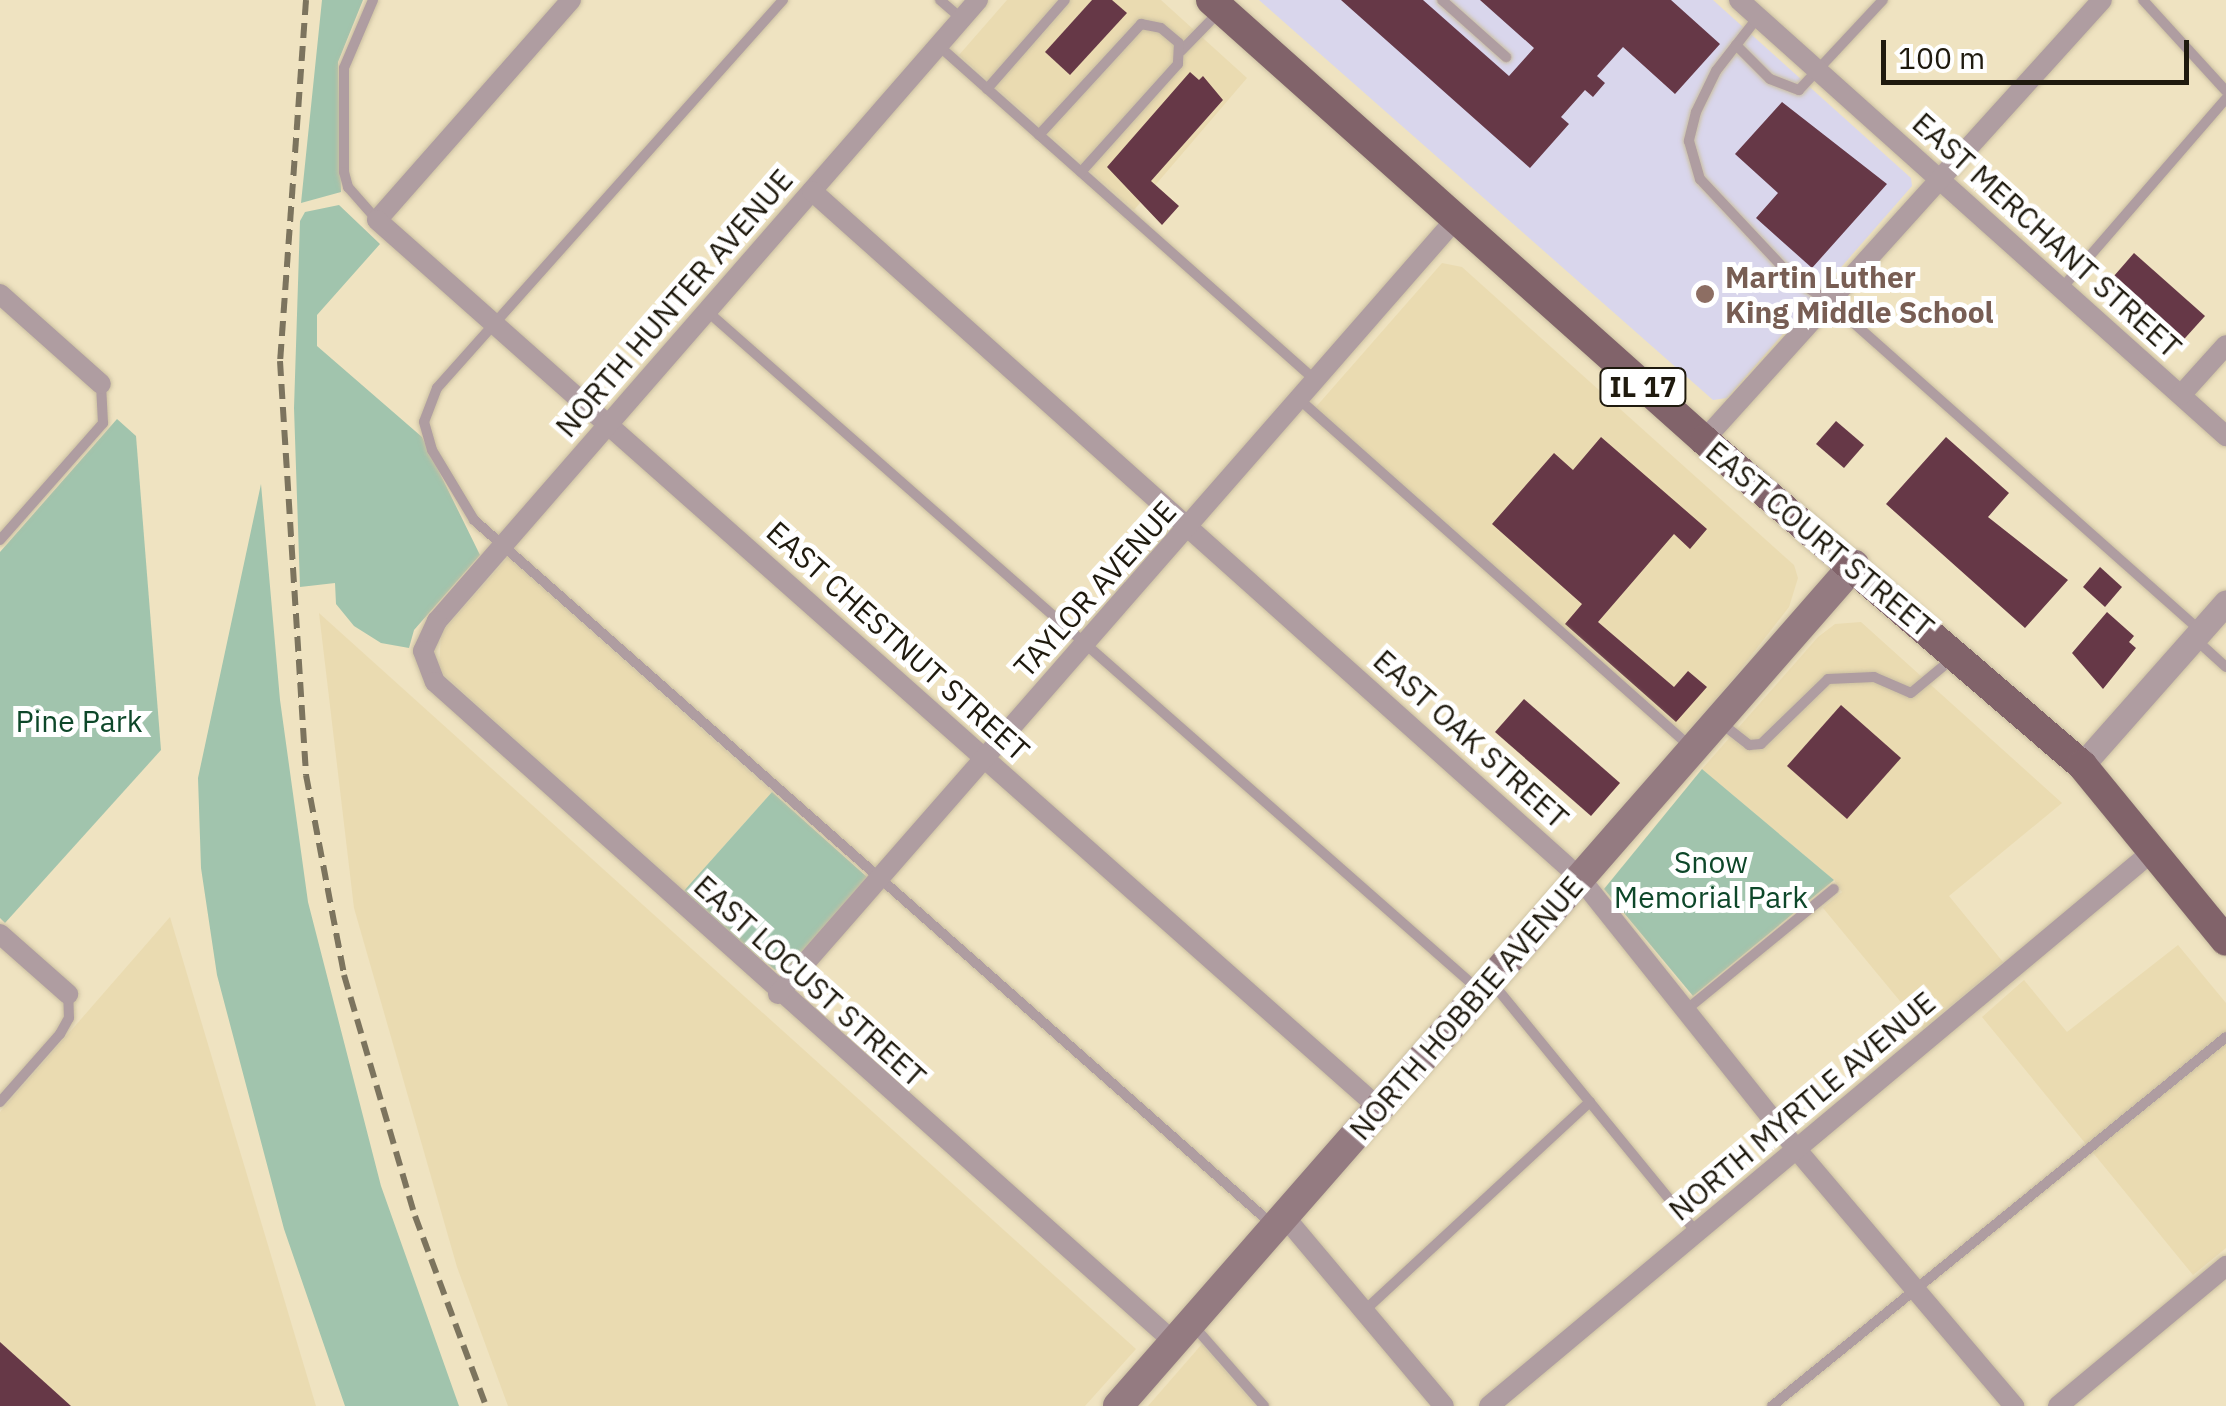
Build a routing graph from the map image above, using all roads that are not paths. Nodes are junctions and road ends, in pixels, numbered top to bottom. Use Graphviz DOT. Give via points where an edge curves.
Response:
graph roads {
  1 [pos="373,0"];
  2 [pos="571,0"];
  3 [pos="782,0"];
  4 [pos="940,0"];
  5 [pos="978,0"];
  6 [pos="1065,0"];
  7 [pos="1442,0"];
  8 [pos="1738,0"];
  9 [pos="1883,0"];
  10 [pos="2102,0"];
  11 [pos="2143,0"];
  12 [pos="1216,4"];
  13 [pos="1758,17"];
  14 [pos="962,19"];
  15 [pos="938,46"];
  16 [pos="1736,46"];
  17 [pos="1182,51"];
  18 [pos="1506,57"];
  19 [pos="1818,71"];
  20 [pos="987,89"];
  21 [pos="2226,91"];
  22 [pos="2226,100"];
  23 [pos="1039,135"];
  24 [pos="1081,172"];
  25 [pos="1939,178"];
  26 [pos="812,190"];
  27 [pos="377,220"];
  28 [pos="1454,221"];
  29 [pos="2062,288"];
  30 [pos="0,294"];
  31 [pos="1829,301"];
  32 [pos="707,311"];
  33 [pos="494,322"];
  34 [pos="2226,345"];
  35 [pos="1316,381"];
  36 [pos="101,384"];
  37 [pos="2181,395"];
  38 [pos="1300,400"];
  39 [pos="609,424"];
  40 [pos="2226,436"];
  41 [pos="1704,440"];
  42 [pos="1190,527"];
  43 [pos="0,540"];
  44 [pos="502,546"];
  45 [pos="1854,564"];
  46 [pos="2226,602"];
  47 [pos="2198,634"];
  48 [pos="1086,644"];
  49 [pos="423,651"];
  50 [pos="1957,655"];
  51 [pos="2226,667"];
  52 [pos="1718,720"];
  53 [pos="1693,749"];
  54 [pos="985,758"];
  55 [pos="2082,764"];
  56 [pos="2153,851"];
  57 [pos="880,878"];
  58 [pos="1580,878"];
  59 [pos="1834,889"];
  60 [pos="0,934"];
  61 [pos="2226,941"];
  62 [pos="1485,986"];
  63 [pos="68,994"];
  64 [pos="778,994"];
  65 [pos="1686,1010"];
  66 [pos="2226,1037"];
  67 [pos="0,1102"];
  68 [pos="1590,1102"];
  69 [pos="1378,1108"];
  70 [pos="1797,1150"];
  71 [pos="1279,1221"];
  72 [pos="1697,1234"];
  73 [pos="2226,1266"];
  74 [pos="1915,1290"];
  75 [pos="1364,1311"];
  76 [pos="1182,1332"];
  77 [pos="1118,1406"];
  78 [pos="1264,1406"];
  79 [pos="1444,1406"];
  80 [pos="1489,1406"];
  81 [pos="1772,1406"];
  82 [pos="2014,1406"];
  83 [pos="2058,1406"];
  1 -- 27 [label="lane" via="344,68 344,172 354,196"];
  2 -- 27 [label="street"];
  3 -- 33 [label="lane"];
  4 -- 14 [label="lane"];
  5 -- 14 [label="street, NORTH HUNTER AVENUE"];
  6 -- 20 [label="lane"];
  7 -- 18 [label="lane"];
  8 -- 13 [label="street, EAST MERCHANT STREET"];
  9 -- 19 [label="lane"];
  10 -- 25 [label="street"];
  11 -- 21 [label="lane"];
  12 -- 17 [label="lane"];
  12 -- 28 [label="main road, EAST COURT STREET / IL 17"];
  13 -- 16 [label="lane"];
  13 -- 19 [label="street, EAST MERCHANT STREET"];
  14 -- 15 [label="street, NORTH HUNTER AVENUE"];
  15 -- 20 [label="lane"];
  15 -- 26 [label="street, NORTH HUNTER AVENUE"];
  16 -- 19 [label="lane" via="1790,90"];
  16 -- 31 [label="lane" via="1696,112 1689,141 1700,179 1795,280"];
  17 -- 23 [label="lane" via="1147,20"];
  17 -- 24 [label="lane" via="1178,64"];
  19 -- 25 [label="street, EAST MERCHANT STREET"];
  20 -- 23 [label="lane"];
  22 -- 29 [label="lane"];
  23 -- 24 [label="lane"];
  24 -- 35 [label="lane"];
  25 -- 29 [label="street, EAST MERCHANT STREET"];
  25 -- 31 [label="street"];
  26 -- 32 [label="street, NORTH HUNTER AVENUE"];
  26 -- 42 [label="street, EAST OAK STREET"];
  27 -- 33 [label="street, EAST CHESTNUT STREET"];
  28 -- 35 [label="street, TAYLOR AVENUE"];
  28 -- 41 [label="main road, EAST COURT STREET / IL 17"];
  29 -- 37 [label="street, EAST MERCHANT STREET"];
  30 -- 36 [label="street"];
  31 -- 41 [label="street"];
  31 -- 47 [label="lane"];
  32 -- 39 [label="street, NORTH HUNTER AVENUE"];
  32 -- 48 [label="lane"];
  33 -- 39 [label="street, EAST CHESTNUT STREET"];
  33 -- 44 [label="lane" via="426,404 424,422 432,450 474,520"];
  34 -- 37 [label="street"];
  35 -- 38 [label="street, TAYLOR AVENUE"];
  36 -- 43 [label="lane" via="103,423"];
  37 -- 40 [label="street, EAST MERCHANT STREET"];
  38 -- 42 [label="street, TAYLOR AVENUE"];
  38 -- 53 [label="lane"];
  39 -- 44 [label="street, NORTH HUNTER AVENUE"];
  39 -- 54 [label="street, EAST CHESTNUT STREET"];
  41 -- 45 [label="main road, EAST COURT STREET / IL 17"];
  42 -- 48 [label="street, TAYLOR AVENUE"];
  42 -- 58 [label="street, EAST OAK STREET"];
  44 -- 49 [label="street, NORTH HUNTER AVENUE" via="436,620"];
  44 -- 57 [label="lane"];
  45 -- 50 [label="main road, EAST COURT STREET / IL 17"];
  45 -- 52 [label="main road, NORTH HOBBIE AVENUE"];
  46 -- 47 [label="street"];
  47 -- 51 [label="lane"];
  47 -- 55 [label="street"];
  48 -- 54 [label="street, TAYLOR AVENUE"];
  48 -- 62 [label="lane"];
  49 -- 64 [label="street, EAST LOCUST STREET" via="435,682"];
  50 -- 52 [label="lane" via="1911,693 1874,677 1828,679 1761,744 1749,745"];
  50 -- 55 [label="main road, EAST COURT STREET / IL 17"];
  52 -- 53 [label="main road, NORTH HOBBIE AVENUE"];
  53 -- 58 [label="main road, NORTH HOBBIE AVENUE"];
  54 -- 57 [label="street, TAYLOR AVENUE"];
  54 -- 69 [label="street, EAST CHESTNUT STREET"];
  55 -- 56 [label="main road, EAST COURT STREET / IL 17"];
  56 -- 61 [label="main road, EAST COURT STREET / IL 17"];
  56 -- 70 [label="street, NORTH MYRTLE AVENUE"];
  57 -- 64 [label="street, TAYLOR AVENUE"];
  57 -- 71 [label="lane"];
  58 -- 62 [label="main road, NORTH HOBBIE AVENUE"];
  58 -- 65 [label="street, EAST OAK STREET"];
  59 -- 65 [label="lane"];
  60 -- 63 [label="street"];
  62 -- 68 [label="lane"];
  62 -- 69 [label="main road, NORTH HOBBIE AVENUE"];
  63 -- 67 [label="lane" via="69,1018 60,1034"];
  64 -- 76 [label="street, EAST LOCUST STREET"];
  65 -- 70 [label="street, EAST OAK STREET"];
  66 -- 74 [label="lane"];
  68 -- 72 [label="lane"];
  68 -- 75 [label="lane"];
  69 -- 71 [label="main road, NORTH HOBBIE AVENUE"];
  70 -- 72 [label="street, NORTH MYRTLE AVENUE"];
  70 -- 74 [label="street, EAST OAK STREET"];
  71 -- 75 [label="street"];
  71 -- 76 [label="main road, NORTH HOBBIE AVENUE"];
  72 -- 80 [label="street, NORTH MYRTLE AVENUE"];
  73 -- 83 [label="street"];
  74 -- 81 [label="lane"];
  74 -- 82 [label="street, EAST OAK STREET"];
  75 -- 79 [label="street"];
  76 -- 77 [label="main road, NORTH HOBBIE AVENUE"];
  76 -- 78 [label="lane"];
}
